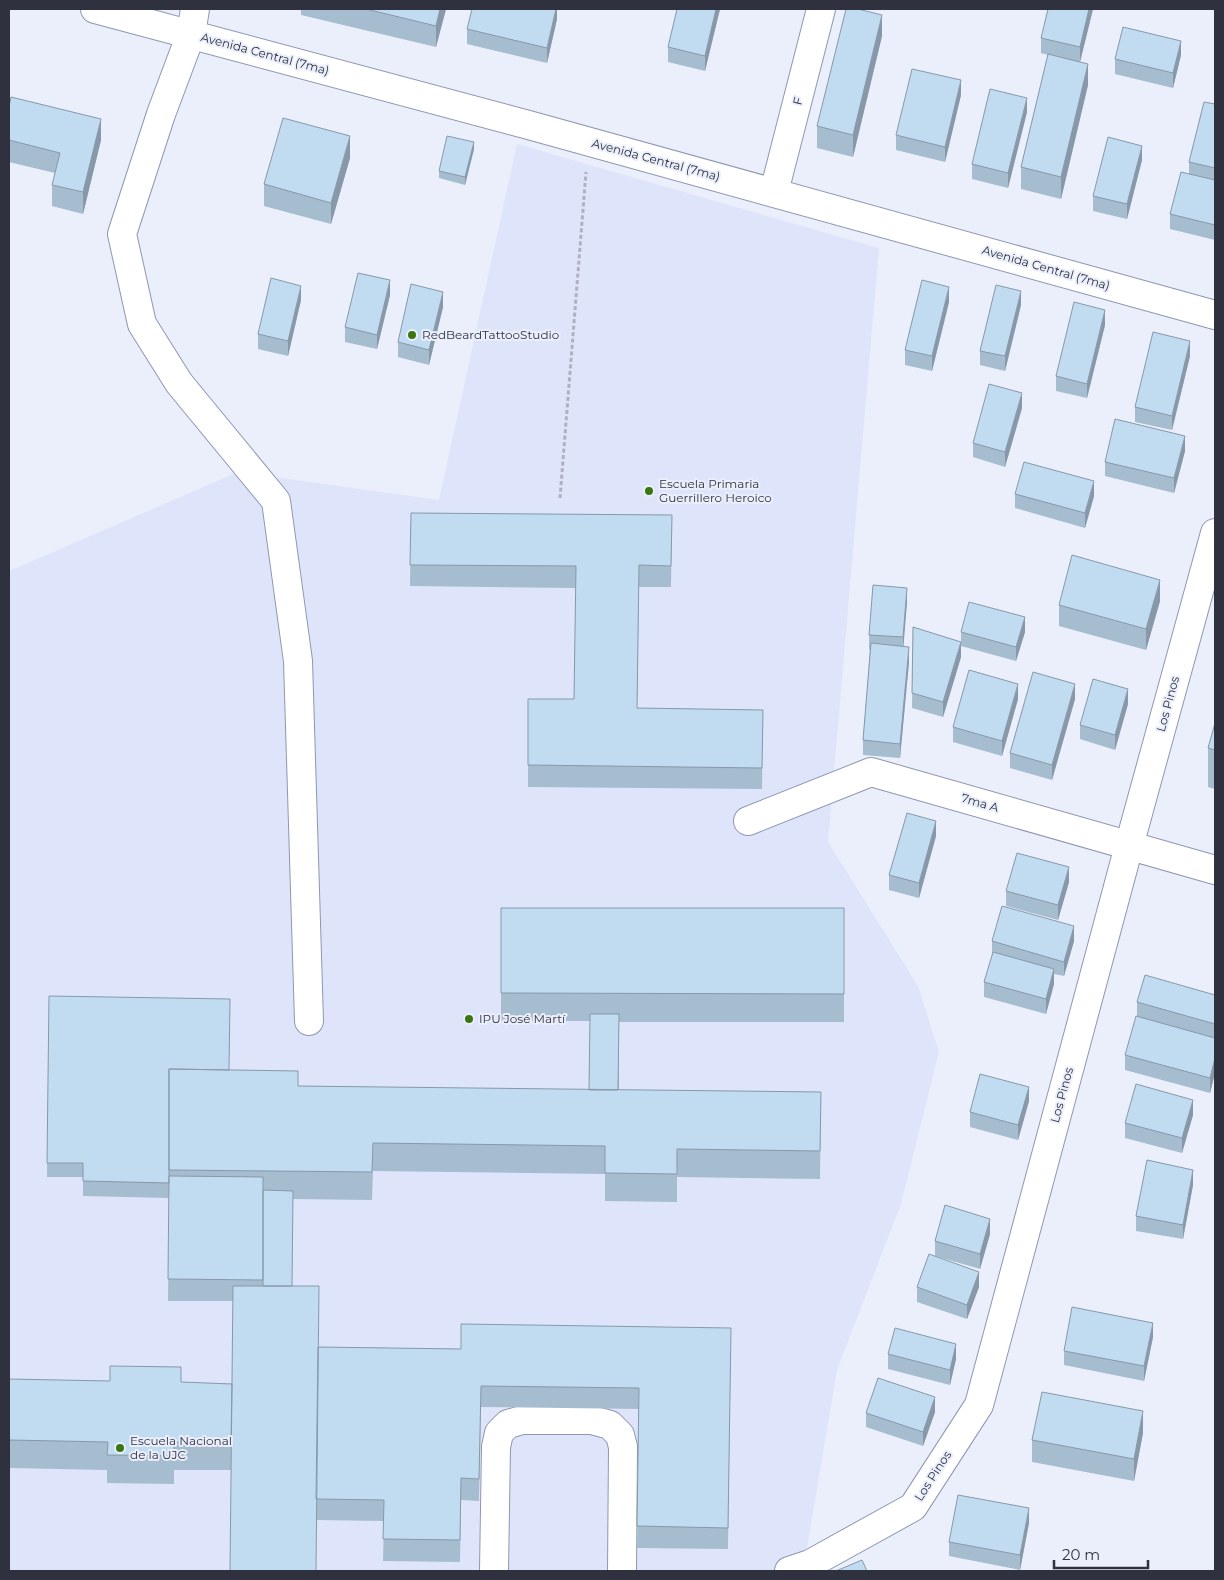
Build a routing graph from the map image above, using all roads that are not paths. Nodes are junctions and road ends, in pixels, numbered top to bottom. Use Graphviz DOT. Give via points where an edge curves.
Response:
graph roads {
  1 [pos="94,9"];
  2 [pos="821,9"];
  3 [pos="193,21"];
  4 [pos="774,192"];
  5 [pos="1215,315"];
  6 [pos="1215,533"];
  7 [pos="748,821"];
  8 [pos="1129,846"];
  9 [pos="1215,870"];
  10 [pos="309,1021"];
  11 [pos="494,1571"];
  12 [pos="622,1571"];
  13 [pos="789,1571"];
  1 -- 3 [label="street, Avenida Central (7ma)"];
  2 -- 4 [label="street, F"];
  3 -- 4 [label="street, Avenida Central (7ma)" via="589,141"];
  3 -- 10 [label="street" via="122,234 142,324 179,384 276,501 298,661"];
  4 -- 5 [label="street, Avenida Central (7ma)"];
  6 -- 8 [label="street, Los Pinos"];
  7 -- 8 [label="street, 7ma A" via="871,772"];
  8 -- 9 [label="street, 7ma A"];
  8 -- 13 [label="street, Los Pinos" via="979,1405 913,1507 810,1564"];
  11 -- 12 [label="street" via="499,1434 508,1424 522,1420 592,1420 610,1425 620,1434 623,1447"];
}
